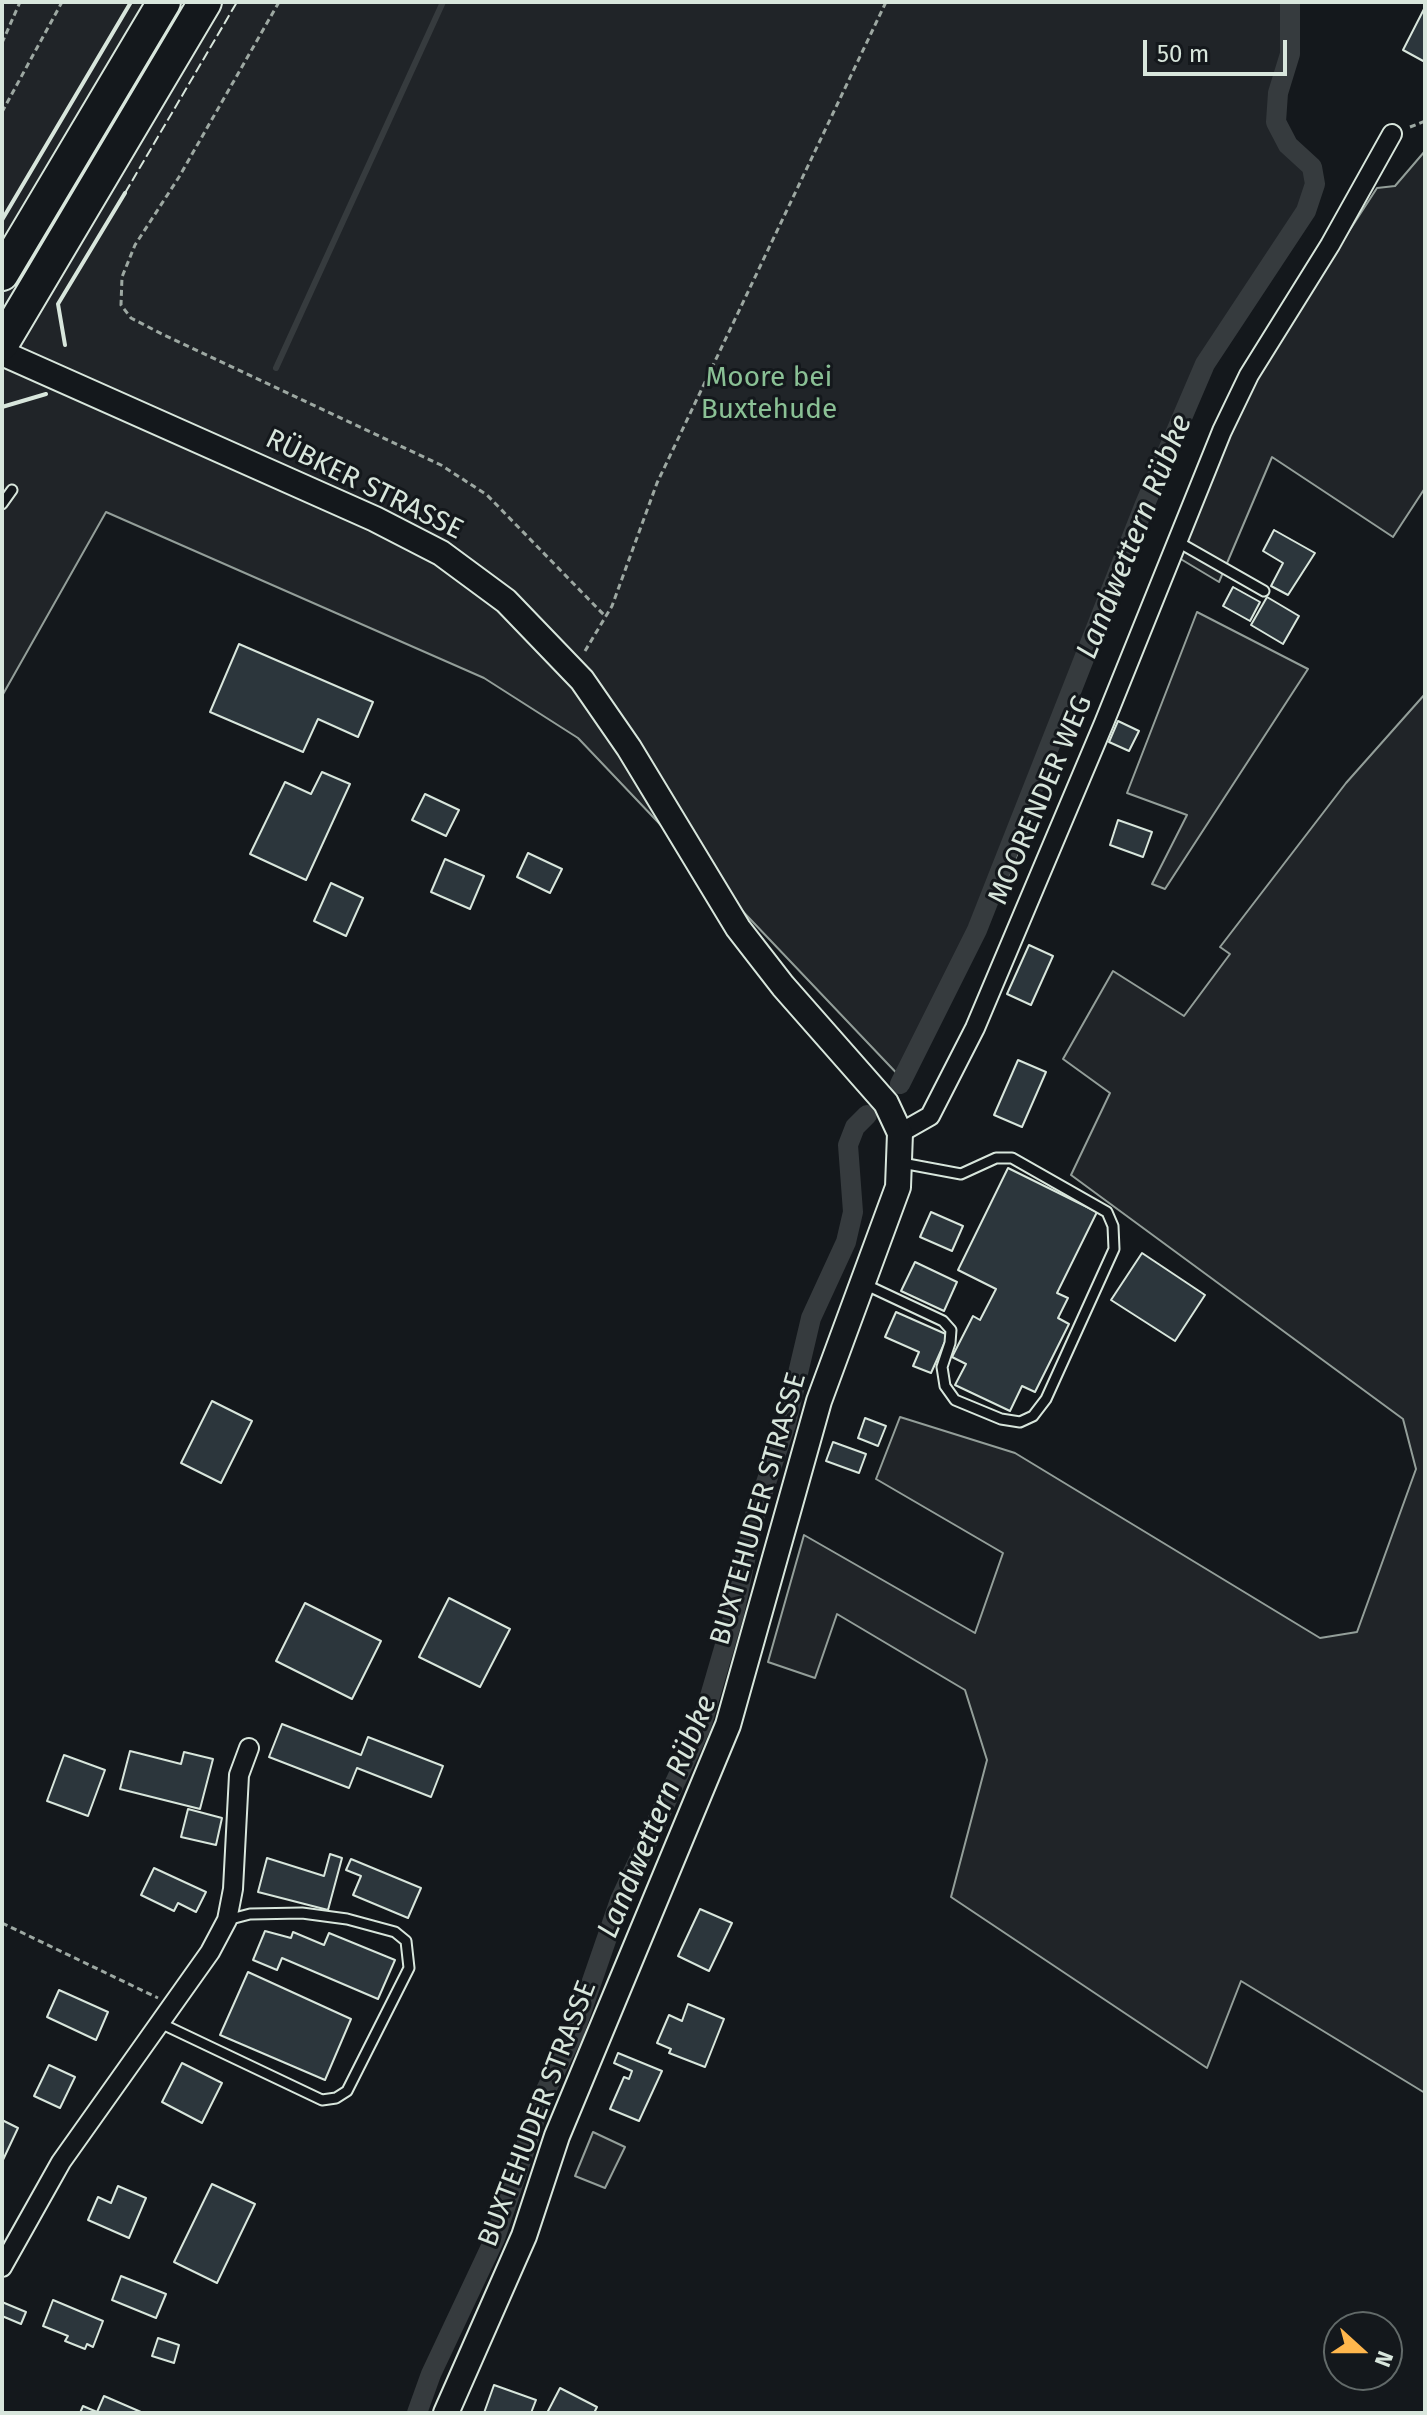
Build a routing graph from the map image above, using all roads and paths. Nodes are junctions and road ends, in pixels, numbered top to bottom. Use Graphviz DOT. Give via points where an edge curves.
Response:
graph roads {
  1 [pos="20,2"];
  2 [pos="62,2"];
  3 [pos="164,2"];
  4 [pos="205,2"];
  5 [pos="279,2"];
  6 [pos="886,2"];
  7 [pos="2,43"];
  8 [pos="2,112"];
  9 [pos="1392,134"];
  10 [pos="2,274"];
  11 [pos="2,344"];
  12 [pos="2,353"];
  13 [pos="12,490"];
  14 [pos="2,504"];
  15 [pos="1178,542"];
  16 [pos="1264,591"];
  17 [pos="606,617"];
  18 [pos="570,666"];
  19 [pos="824,1034"];
  20 [pos="900,1133"];
  21 [pos="902,1163"];
  22 [pos="862,1282"];
  23 [pos="249,1748"];
  24 [pos="227,1920"];
  25 [pos="2,1923"];
  26 [pos="172,2005"];
  27 [pos="159,2022"];
  28 [pos="2,2267"];
  29 [pos="446,2413"];
  1 -- 7 [label="path"];
  2 -- 8 [label="path"];
  3 -- 10 [label="highway"];
  4 -- 11 [label="highway"];
  5 -- 17 [label="path" via="135,245 122,277 121,305 131,318 162,334 441,465 487,495"];
  6 -- 17 [label="path" via="657,483"];
  9 -- 15 [label="street, MOORENDER WEG" via="1249,375"];
  12 -- 18 [label="street, RÜBKER STRASSE" via="363,513 441,553 506,601"];
  13 -- 14 [label="lane"];
  15 -- 16 [label="lane"];
  15 -- 20 [label="street, MOORENDER WEG" via="975,1028 930,1116"];
  17 -- 18 [label="path"];
  18 -- 19 [label="street, RÜBKER STRASSE" via="629,748 738,928"];
  19 -- 20 [label="street, BUXTEHUDER STRASSE" via="886,1103"];
  20 -- 21 [label="street, BUXTEHUDER STRASSE"];
  21 -- 22 [label="street, BUXTEHUDER STRASSE"];
  21 -- 22 [label="lane" via="961,1174 996,1158 1012,1158 1107,1212 1114,1249 1046,1399 1033,1416 1020,1422 955,1400 945,1386 942,1367 951,1330 943,1321"];
  22 -- 29 [label="street, BUXTEHUDER STRASSE" via="819,1401 728,1725 562,2123 524,2236"];
  23 -- 24 [label="street" via="239,1775"];
  24 -- 26 [label="street"];
  24 -- 27 [label="lane" via="302,1913 347,1919 395,1932 406,1941 409,1968 347,2091 322,2100"];
  25 -- 26 [label="path"];
  26 -- 27 [label="street"];
  27 -- 28 [label="street" via="61,2162"];
}
